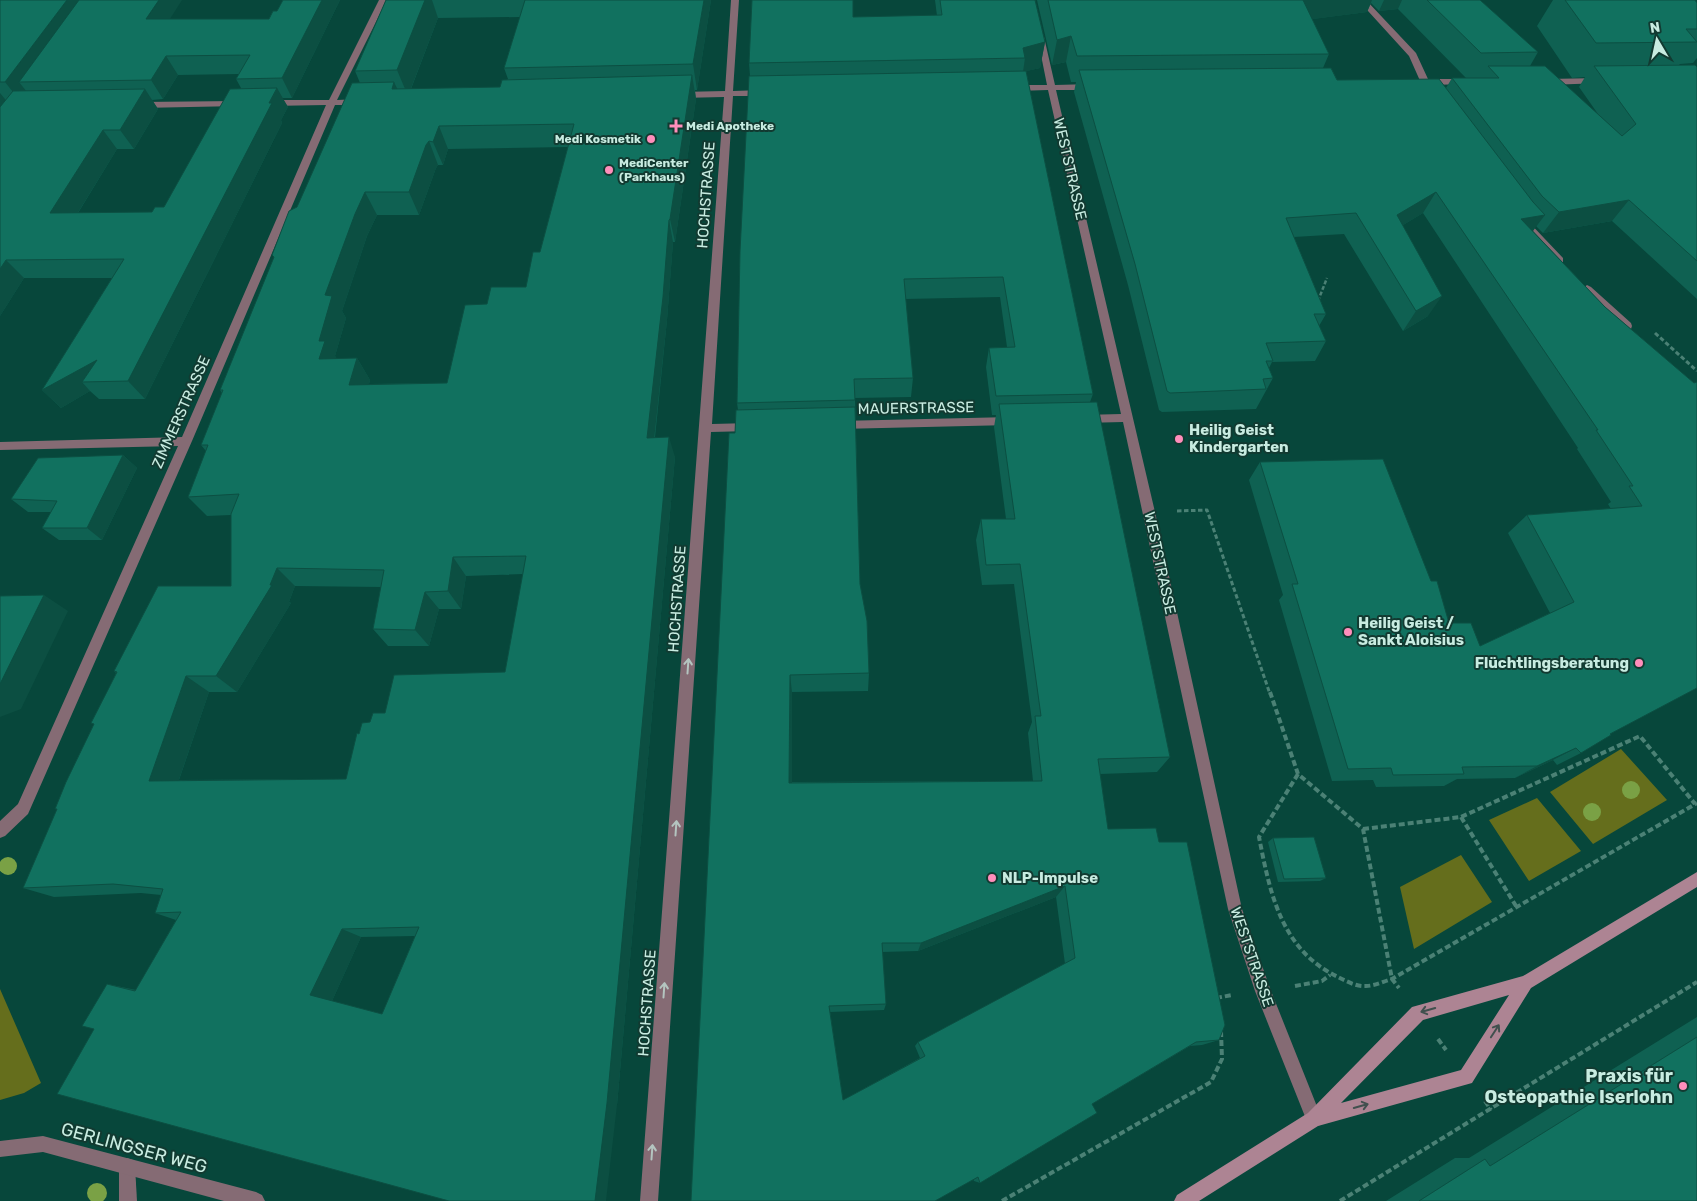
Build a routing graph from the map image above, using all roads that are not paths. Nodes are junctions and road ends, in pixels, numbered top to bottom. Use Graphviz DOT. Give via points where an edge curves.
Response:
graph roads {
  1 [pos="383,0"];
  2 [pos="735,0"];
  3 [pos="1362,0"];
  4 [pos="1038,29"];
  5 [pos="1610,81"];
  6 [pos="1420,82"];
  7 [pos="1474,82"];
  8 [pos="1542,82"];
  9 [pos="1100,86"];
  10 [pos="1051,87"];
  11 [pos="1002,88"];
  12 [pos="778,92"];
  13 [pos="729,93"];
  14 [pos="670,95"];
  15 [pos="1432,98"];
  16 [pos="372,101"];
  17 [pos="332,102"];
  18 [pos="132,105"];
  19 [pos="1517,212"];
  20 [pos="1633,332"];
  21 [pos="1127,418"];
  22 [pos="1068,419"];
  23 [pos="1019,420"];
  24 [pos="824,425"];
  25 [pos="765,427"];
  26 [pos="706,428"];
  27 [pos="186,441"];
  28 [pos="0,446"];
  29 [pos="0,831"];
  30 [pos="1697,879"];
  31 [pos="1526,983"];
  32 [pos="1314,1119"];
  33 [pos="0,1149"];
  34 [pos="127,1166"];
  35 [pos="128,1201"];
  36 [pos="256,1201"];
  37 [pos="649,1201"];
  38 [pos="1183,1201"];
  1 -- 17 [label="street, ZIMMERSTRASSE"];
  2 -- 13 [label="street, HOCHSTRASSE"];
  3 -- 6 [label="street" via="1413,55"];
  4 -- 10 [label="street, WESTSTRASSE"];
  5 -- 8 [label="street"];
  6 -- 7 [label="street"];
  6 -- 15 [label="street"];
  9 -- 10 [label="street"];
  10 -- 11 [label="street"];
  10 -- 21 [label="street, WESTSTRASSE"];
  12 -- 13 [label="street"];
  13 -- 14 [label="street"];
  13 -- 26 [label="street, HOCHSTRASSE"];
  16 -- 17 [label="street"];
  17 -- 18 [label="street"];
  17 -- 27 [label="street, ZIMMERSTRASSE"];
  19 -- 20 [label="street"];
  21 -- 22 [label="street"];
  21 -- 32 [label="street, WESTSTRASSE" via="1235,909 1263,991"];
  23 -- 24 [label="street, MAUERSTRASSE"];
  25 -- 26 [label="street"];
  37 -- 26 [label="street, HOCHSTRASSE, one-way"];
  27 -- 28 [label="street"];
  27 -- 29 [label="street, ZIMMERSTRASSE" via="23,808"];
  30 -- 31 [label="main road"];
  31 -- 32 [label="main road, one-way" via="1418,1013"];
  32 -- 31 [label="main road, one-way" via="1466,1077"];
  32 -- 38 [label="main road"];
  33 -- 34 [label="street, GERLINGSER WEG" via="43,1144"];
  34 -- 35 [label="street"];
  34 -- 36 [label="street, GERLINGSER WEG"];
}
